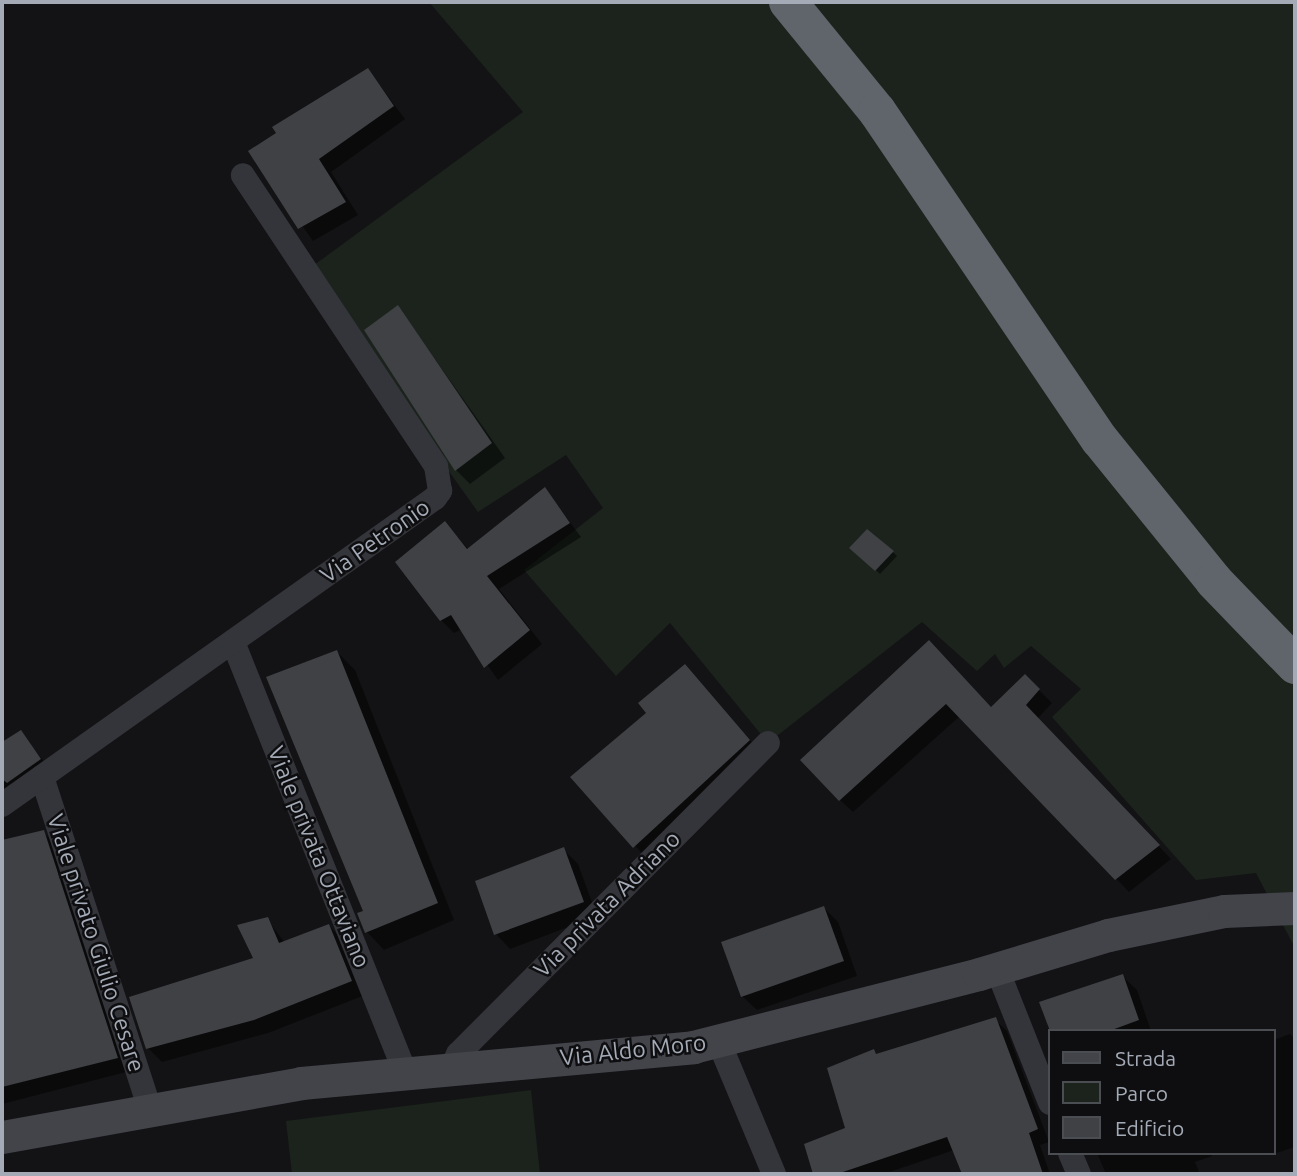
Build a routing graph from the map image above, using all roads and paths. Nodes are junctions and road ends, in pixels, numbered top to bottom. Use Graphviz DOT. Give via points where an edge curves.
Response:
graph roads {
  1 [pos="788,2"];
  2 [pos="243,175"];
  3 [pos="233,642"];
  4 [pos="1295,665"];
  5 [pos="768,743"];
  6 [pos="42,777"];
  7 [pos="2,805"];
  8 [pos="1295,908"];
  9 [pos="997,969"];
  10 [pos="718,1040"];
  11 [pos="451,1068"];
  12 [pos="405,1073"];
  13 [pos="1048,1098"];
  14 [pos="150,1110"];
  15 [pos="2,1136"];
  16 [pos="1071,1155"];
  17 [pos="774,1174"];
  18 [pos="1079,1174"];
  1 -- 4 [label="highway" via="914,163 1055,379 1205,571"];
  2 -- 3 [label="street, Via Petronio" via="441,479 436,498"];
  3 -- 6 [label="street, Via Petronio"];
  3 -- 12 [label="street, Viale privata Ottaviano"];
  5 -- 11 [label="street, Via privata Adriano" via="458,1054"];
  6 -- 7 [label="street, Via Petronio"];
  6 -- 14 [label="street, Viale privato Giulio Cesare"];
  8 -- 9 [label="street, Via Aldo Moro" via="1253,909 1108,935"];
  9 -- 10 [label="street, Via Aldo Moro"];
  9 -- 13 [label="street"];
  10 -- 11 [label="street, Via Aldo Moro" via="693,1047"];
  10 -- 17 [label="street"];
  11 -- 12 [label="street, Via Aldo Moro"];
  12 -- 14 [label="street, Via Aldo Moro" via="301,1083"];
  14 -- 15 [label="street, Via Aldo Moro"];
  16 -- 18 [label="street"];
}
